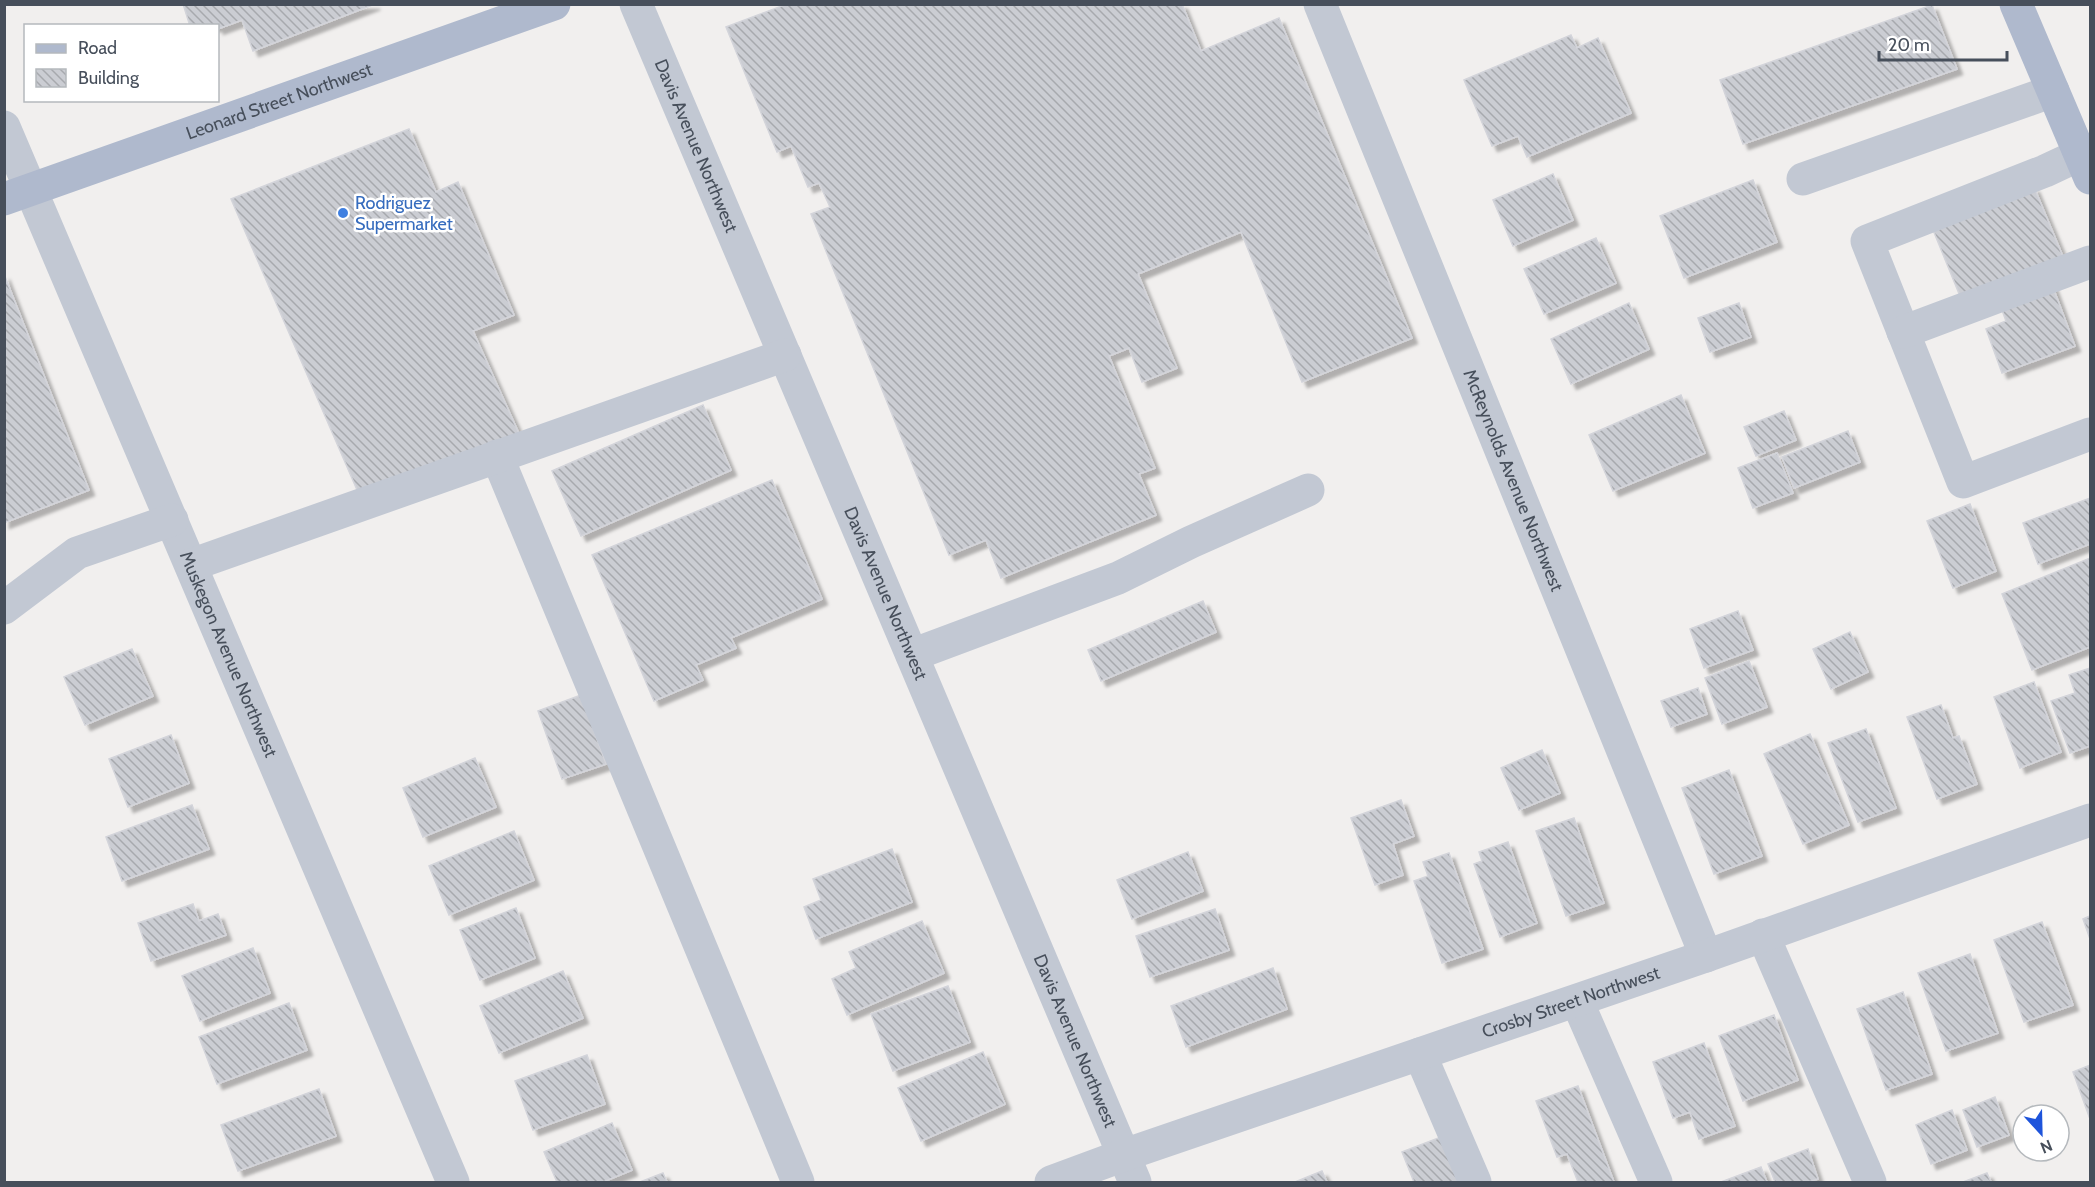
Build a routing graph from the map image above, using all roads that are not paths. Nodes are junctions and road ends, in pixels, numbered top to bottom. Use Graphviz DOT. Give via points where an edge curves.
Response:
graph roads {
  1 [pos="555,4"];
  2 [pos="636,4"];
  3 [pos="1320,4"];
  4 [pos="2016,4"];
  5 [pos="2053,91"];
  6 [pos="4,127"];
  7 [pos="2087,161"];
  8 [pos="1803,179"];
  9 [pos="18,194"];
  10 [pos="2091,262"];
  11 [pos="1903,332"];
  12 [pos="784,355"];
  13 [pos="2091,434"];
  14 [pos="497,456"];
  15 [pos="1308,490"];
  16 [pos="172,520"];
  17 [pos="191,565"];
  18 [pos="4,608"];
  19 [pos="912,655"];
  20 [pos="2091,820"];
  21 [pos="1763,935"];
  22 [pos="1706,956"];
  23 [pos="1578,1001"];
  24 [pos="1420,1054"];
  25 [pos="1130,1169"];
  26 [pos="453,1182"];
  27 [pos="798,1182"];
  28 [pos="1051,1182"];
  29 [pos="1475,1182"];
  30 [pos="1656,1182"];
  31 [pos="1870,1182"];
  1 -- 9 [label="main road, Leonard Street Northwest"];
  2 -- 12 [label="street, Davis Avenue Northwest"];
  3 -- 22 [label="street, McReynolds Avenue Northwest"];
  4 -- 5 [label="main road"];
  5 -- 7 [label="main road"];
  5 -- 8 [label="street"];
  6 -- 9 [label="street, Muskegon Avenue Northwest"];
  7 -- 11 [label="street" via="1867,241"];
  9 -- 16 [label="street, Muskegon Avenue Northwest"];
  10 -- 11 [label="street"];
  11 -- 13 [label="street" via="1963,482"];
  12 -- 14 [label="street"];
  12 -- 19 [label="street, Davis Avenue Northwest"];
  14 -- 17 [label="street"];
  14 -- 27 [label="street"];
  15 -- 19 [label="street" via="1118,578"];
  16 -- 17 [label="street, Muskegon Avenue Northwest"];
  16 -- 18 [label="street" via="77,553"];
  17 -- 26 [label="street, Muskegon Avenue Northwest"];
  19 -- 25 [label="street, Davis Avenue Northwest"];
  20 -- 21 [label="street, Crosby Street Northwest"];
  21 -- 22 [label="street, Crosby Street Northwest"];
  21 -- 31 [label="street"];
  22 -- 23 [label="street, Crosby Street Northwest"];
  23 -- 24 [label="street, Crosby Street Northwest"];
  23 -- 30 [label="street"];
  24 -- 25 [label="street, Crosby Street Northwest"];
  24 -- 29 [label="street"];
  25 -- 28 [label="street, Crosby Street Northwest"];
}
